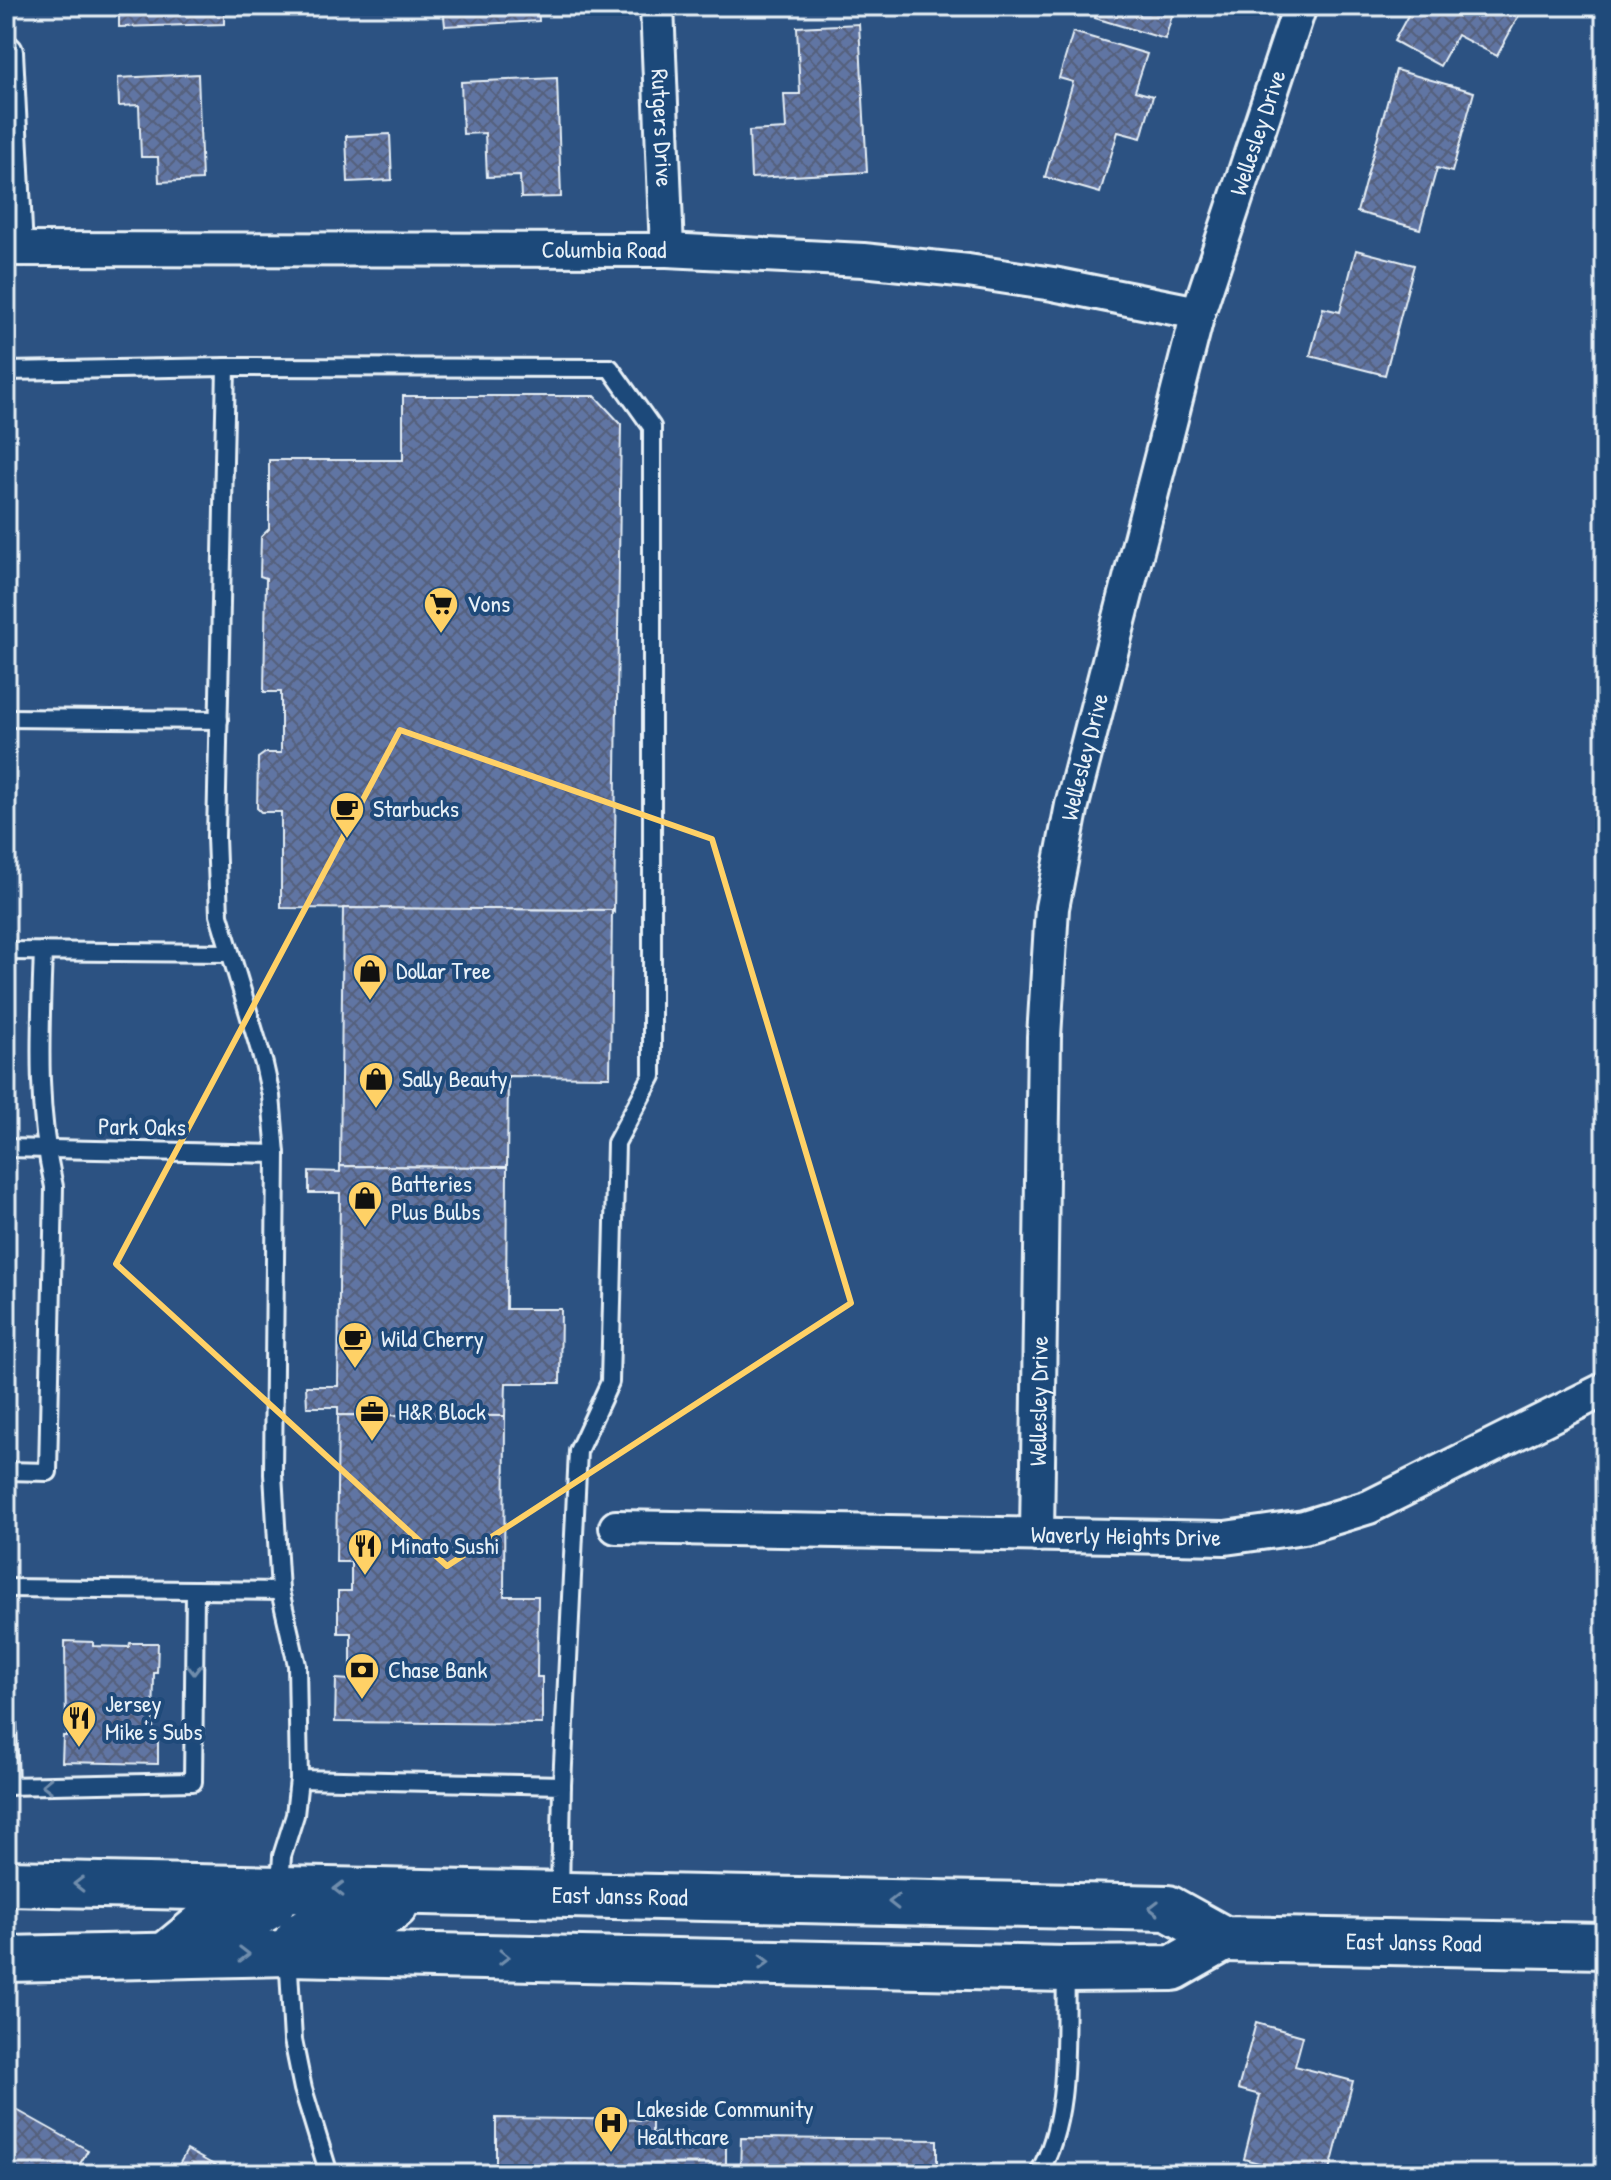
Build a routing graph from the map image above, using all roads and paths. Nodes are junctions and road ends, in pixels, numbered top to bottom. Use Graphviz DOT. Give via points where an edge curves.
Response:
graph roads {
  1 [pos="657,6"];
  2 [pos="1300,6"];
  3 [pos="6,52"];
  4 [pos="11,249"];
  5 [pos="667,250"];
  6 [pos="1198,313"];
  7 [pos="226,367"];
  8 [pos="6,371"];
  9 [pos="6,718"];
  10 [pos="219,720"];
  11 [pos="6,951"];
  12 [pos="43,951"];
  13 [pos="229,953"];
  14 [pos="6,1148"];
  15 [pos="46,1149"];
  16 [pos="276,1154"];
  17 [pos="1605,1389"];
  18 [pos="6,1471"];
  19 [pos="616,1527"];
  20 [pos="1037,1535"];
  21 [pos="6,1588"];
  22 [pos="195,1591"];
  23 [pos="280,1591"];
  24 [pos="6,1690"];
  25 [pos="299,1779"];
  26 [pos="562,1785"];
  27 [pos="8,1786"];
  28 [pos="6,1883"];
  29 [pos="280,1888"];
  30 [pos="417,1891"];
  31 [pos="560,1894"];
  32 [pos="1224,1939"];
  33 [pos="1605,1946"];
  34 [pos="288,1953"];
  35 [pos="166,1955"];
  36 [pos="6,1959"];
  37 [pos="1066,1969"];
  38 [pos="329,2174"];
  39 [pos="1038,2174"];
  1 -- 5 [label="street, Rutgers Drive"];
  2 -- 6 [label="street, Wellesley Drive"];
  3 -- 4 [label="street"];
  4 -- 5 [label="street, Columbia Road"];
  5 -- 6 [label="street, Columbia Road" via="968,271"];
  6 -- 20 [label="street, Wellesley Drive" via="1072,805 1052,908 1044,1053"];
  7 -- 8 [label="lane"];
  7 -- 10 [label="lane"];
  7 -- 26 [label="lane" via="610,368 652,427 652,1076 616,1143 610,1382 578,1451"];
  9 -- 10 [label="lane"];
  10 -- 13 [label="lane" via="219,915"];
  11 -- 12 [label="lane"];
  12 -- 13 [label="lane"];
  12 -- 15 [label="lane" via="40,1085"];
  13 -- 16 [label="lane" via="271,1096"];
  14 -- 15 [label="lane, Park Oaks"];
  15 -- 16 [label="lane, Park Oaks"];
  15 -- 18 [label="lane" via="54,1187 48,1472"];
  16 -- 23 [label="lane" via="273,1474"];
  17 -- 20 [label="street, Waverly Heights Drive" via="1369,1507 1304,1527 1225,1538"];
  19 -- 20 [label="street, Waverly Heights Drive"];
  21 -- 22 [label="lane"];
  22 -- 23 [label="lane"];
  22 -- 27 [label="lane, one-way" via="193,1782"];
  23 -- 25 [label="lane" via="297,1665"];
  24 -- 27 [label="lane"];
  25 -- 26 [label="lane"];
  25 -- 29 [label="lane"];
  26 -- 31 [label="lane"];
  29 -- 28 [label="main road, East Janss Road, one-way"];
  30 -- 29 [label="main road, East Janss Road, one-way"];
  29 -- 35 [label="main road" via="271,1905 253,1916 205,1923"];
  30 -- 31 [label="main road, East Janss Road"];
  30 -- 34 [label="main road" via="377,1919 315,1925"];
  32 -- 31 [label="main road, East Janss Road, one-way" via="1168,1908"];
  32 -- 33 [label="main road, East Janss Road"];
  32 -- 37 [label="main road" via="1173,1968"];
  35 -- 34 [label="main road, one-way"];
  34 -- 37 [label="main road, one-way"];
  34 -- 38 [label="lane" via="293,2040"];
  35 -- 36 [label="main road"];
  37 -- 39 [label="lane" via="1060,2119"];
}
